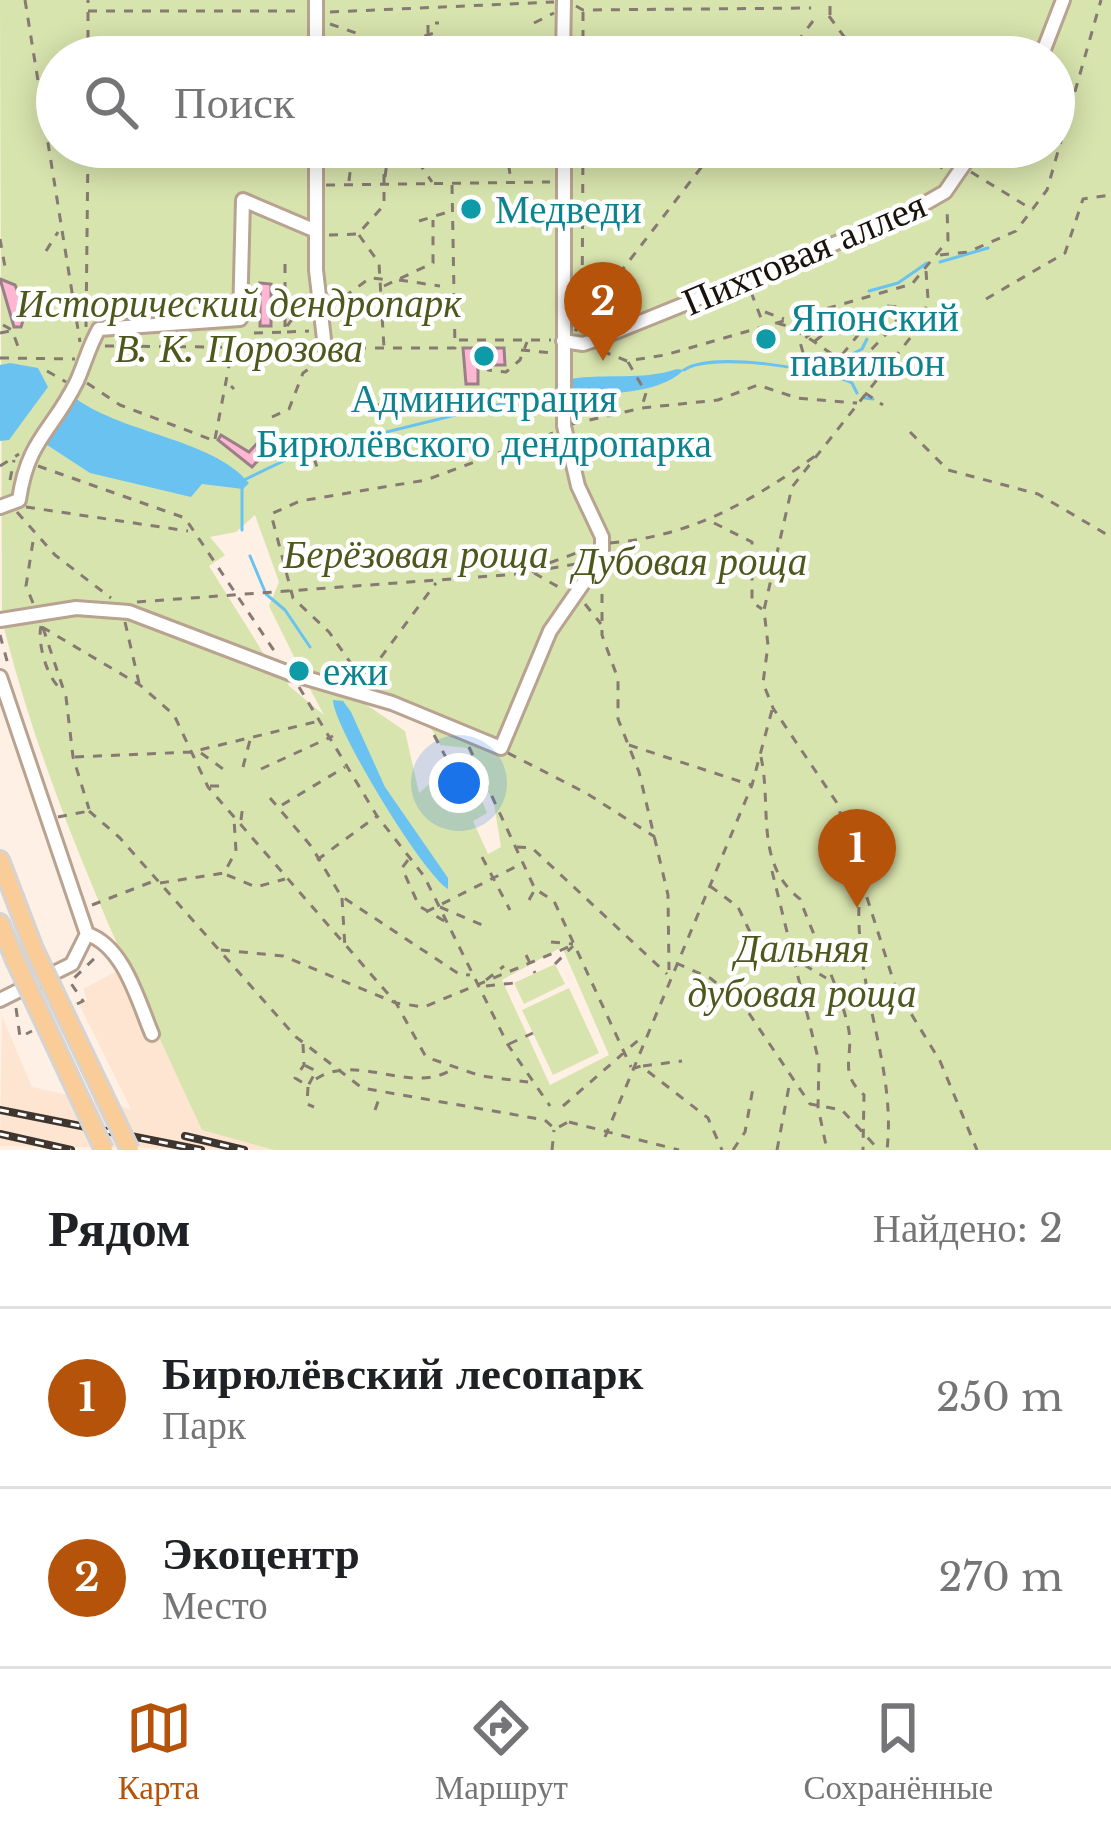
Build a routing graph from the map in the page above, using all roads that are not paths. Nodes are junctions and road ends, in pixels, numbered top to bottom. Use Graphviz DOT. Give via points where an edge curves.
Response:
graph roads {
  1 [pos="326,0"];
  2 [pos="1063,0"];
  3 [pos="561,1"];
  4 [pos="316,12"];
  5 [pos="562,36"];
  6 [pos="1053,36"];
  7 [pos="319,168"];
  8 [pos="564,168"];
  9 [pos="963,168"];
  10 [pos="316,234"];
  11 [pos="565,339"];
  12 [pos="325,348"];
  13 [pos="6,506"];
  14 [pos="0,620"];
  15 [pos="6,678"];
  16 [pos="3,700"];
  17 [pos="0,860"];
  18 [pos="0,923"];
  19 [pos="93,937"];
  20 [pos="0,1000"];
  21 [pos="152,1034"];
  22 [pos="104,1150"];
  23 [pos="130,1150"];
  1 -- 4 [label="street"];
  2 -- 6 [label="street"];
  3 -- 5 [label="street"];
  7 -- 10 [label="street"];
  8 -- 11 [label="street"];
  9 -- 11 [label="street, Пихтовая аллея" via="932,201 903,216"];
  10 -- 12 [label="street"];
  10 -- 13 [label="street" via="242,200 239,319 97,331 79,378 26,459 19,500"];
  11 -- 14 [label="street" via="564,426 601,554 550,631 502,748 121,608 41,623"];
  15 -- 16 [label="street"];
  16 -- 19 [label="street" via="55,816"];
  17 -- 23 [label="main road, bridge"];
  18 -- 22 [label="main road, bridge"];
  19 -- 20 [label="street" via="72,964"];
  19 -- 21 [label="street" via="121,964"];
}
